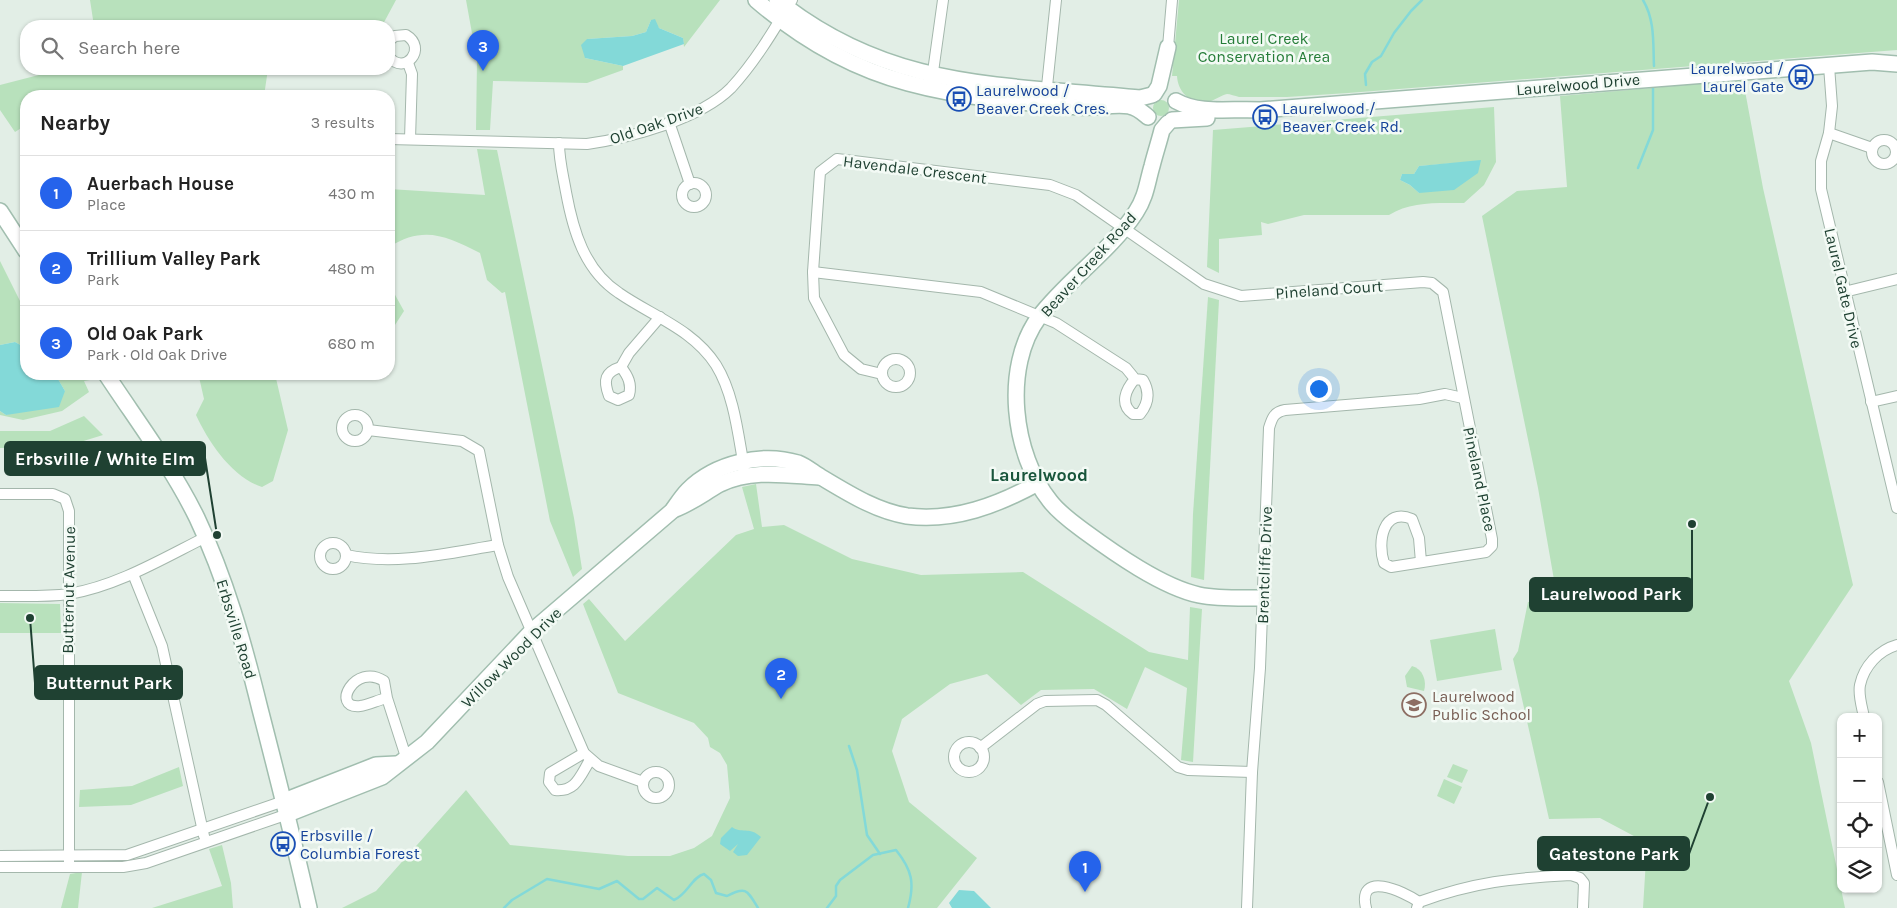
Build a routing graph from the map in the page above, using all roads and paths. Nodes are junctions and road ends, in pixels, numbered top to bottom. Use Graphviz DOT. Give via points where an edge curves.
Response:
graph roads {
  1 [pos="756,0"];
  2 [pos="943,0"];
  3 [pos="1056,0"];
  4 [pos="1172,0"];
  5 [pos="784,7"];
  6 [pos="395,36"];
  7 [pos="1168,47"];
  8 [pos="395,63"];
  9 [pos="408,63"];
  10 [pos="1897,64"];
  11 [pos="1829,66"];
  12 [pos="932,82"];
  13 [pos="1153,94"];
  14 [pos="1046,97"];
  15 [pos="1173,98"];
  16 [pos="1260,110"];
  17 [pos="1150,119"];
  18 [pos="1170,121"];
  19 [pos="668,122"];
  20 [pos="1829,133"];
  21 [pos="395,139"];
  22 [pos="410,139"];
  23 [pos="559,143"];
  24 [pos="1872,148"];
  25 [pos="1152,166"];
  26 [pos="690,184"];
  27 [pos="0,211"];
  28 [pos="1123,229"];
  29 [pos="20,242"];
  30 [pos="813,272"];
  31 [pos="1897,279"];
  32 [pos="1844,292"];
  33 [pos="660,317"];
  34 [pos="1039,317"];
  35 [pos="621,367"];
  36 [pos="882,374"];
  37 [pos="1135,379"];
  38 [pos="110,380"];
  39 [pos="1897,396"];
  40 [pos="1463,398"];
  41 [pos="1871,402"];
  42 [pos="368,430"];
  43 [pos="744,469"];
  44 [pos="1038,483"];
  45 [pos="0,494"];
  46 [pos="1897,508"];
  47 [pos="206,537"];
  48 [pos="498,545"];
  49 [pos="346,554"];
  50 [pos="1421,562"];
  51 [pos="132,574"];
  52 [pos="68,594"];
  53 [pos="0,596"];
  54 [pos="1262,598"];
  55 [pos="532,631"];
  56 [pos="1897,645"];
  57 [pos="386,698"];
  58 [pos="1863,713"];
  59 [pos="980,748"];
  60 [pos="401,761"];
  61 [pos="1252,772"];
  62 [pos="643,782"];
  63 [pos="1882,802"];
  64 [pos="286,808"];
  65 [pos="203,830"];
  66 [pos="206,842"];
  67 [pos="0,856"];
  68 [pos="68,861"];
  69 [pos="0,867"];
  70 [pos="1897,875"];
  71 [pos="1418,905"];
  72 [pos="309,908"];
  73 [pos="1247,908"];
  74 [pos="1366,908"];
  75 [pos="1583,908"];
  1 -- 5 [label="street"];
  2 -- 12 [label="street"];
  3 -- 14 [label="street"];
  4 -- 7 [label="street"];
  5 -- 12 [label="street" via="845,60 886,77"];
  5 -- 19 [label="street, Old Oak Drive" via="758,54 730,88 704,108"];
  6 -- 9 [label="street" via="401,35 413,41 416,51"];
  7 -- 13 [label="street" via="1159,86"];
  7 -- 15 [label="street"];
  8 -- 9 [label="street"];
  9 -- 22 [label="street" via="412,74"];
  10 -- 11 [label="street, Laurelwood Drive" via="1872,62"];
  11 -- 16 [label="street, Laurelwood Drive"];
  11 -- 20 [label="street, Laurel Gate Drive" via="1832,106"];
  12 -- 14 [label="street"];
  13 -- 14 [label="street" via="1140,98"];
  13 -- 15 [label="street" via="1162,92"];
  13 -- 17 [label="street" via="1145,108"];
  14 -- 17 [label="street" via="1092,108 1136,107"];
  15 -- 16 [label="street, Laurelwood Drive" via="1187,107 1200,109"];
  15 -- 18 [label="street" via="1177,111"];
  16 -- 18 [label="street, Laurelwood Drive" via="1246,115"];
  17 -- 18 [label="street" via="1159,124"];
  17 -- 25 [label="street, Beaver Creek Road"];
  18 -- 25 [label="street, Beaver Creek Road" via="1162,130"];
  19 -- 23 [label="street, Old Oak Drive" via="613,140 587,144"];
  19 -- 26 [label="street"];
  20 -- 24 [label="street"];
  20 -- 32 [label="street, Laurel Gate Drive" via="1821,161 1821,189"];
  21 -- 22 [label="street, Old Oak Drive"];
  22 -- 23 [label="street, Old Oak Drive"];
  23 -- 33 [label="street" via="572,223 579,245 606,283"];
  25 -- 28 [label="street, Beaver Creek Road" via="1145,198"];
  27 -- 29 [label="street"];
  28 -- 30 [label="street, Havendale Crescent" via="1076,195 1050,185 837,159 820,172"];
  28 -- 34 [label="street, Beaver Creek Road"];
  28 -- 40 [label="street, Pineland Court" via="1204,284 1241,296 1432,283 1443,292"];
  30 -- 34 [label="street" via="981,292"];
  30 -- 36 [label="street, Havendale Crescent" via="814,298 844,355 861,369"];
  31 -- 32 [label="street"];
  32 -- 41 [label="street, Laurel Gate Drive"];
  33 -- 35 [label="street" via="628,353"];
  33 -- 43 [label="street" via="683,331 715,364 726,384"];
  34 -- 37 [label="street" via="1056,323 1126,368"];
  34 -- 44 [label="street, Beaver Creek Road" via="1022,356 1016,388 1017,422 1025,457"];
  38 -- 47 [label="street, Erbsville Road" via="168,467"];
  39 -- 41 [label="street"];
  40 -- 50 [label="street, Pineland Place" via="1492,546 1486,552"];
  40 -- 54 [label="street, Brentcliffe Drive" via="1445,394 1277,412 1269,428"];
  41 -- 46 [label="street, Laurel Gate Drive"];
  42 -- 48 [label="street" via="462,441 472,445 481,456"];
  43 -- 44 [label="street, Willow Wood Drive" via="774,459 800,464 884,510 907,516 934,517 978,510 1009,499"];
  43 -- 55 [label="street, Willow Wood Drive" via="707,475 688,490 672,511"];
  44 -- 54 [label="street, Beaver Creek Road" via="1050,502 1066,517 1171,586 1216,598"];
  45 -- 52 [label="street, Butternut Avenue" via="53,494 64,500 69,511"];
  47 -- 51 [label="street"];
  47 -- 64 [label="street, Erbsville Road" via="238,624"];
  48 -- 49 [label="street" via="408,558 359,558"];
  48 -- 55 [label="street"];
  50 -- 50 [label="street, Pineland Place" via="1419,538 1412,519 1397,516 1388,521 1384,527 1384,563 1391,567"];
  51 -- 52 [label="street"];
  51 -- 65 [label="street" via="162,646"];
  52 -- 53 [label="street"];
  52 -- 68 [label="street, Butternut Avenue"];
  54 -- 61 [label="street, Brentcliffe Drive"];
  55 -- 60 [label="street, Willow Wood Drive" via="427,742"];
  55 -- 62 [label="street" via="587,757 599,766"];
  56 -- 58 [label="street" via="1870,663 1860,684"];
  57 -- 60 [label="street"];
  59 -- 61 [label="street" via="1037,704 1097,700 1178,767"];
  60 -- 64 [label="street, Willow Wood Drive" via="376,765"];
  61 -- 73 [label="street, Brentcliffe Drive"];
  63 -- 70 [label="street"];
  64 -- 65 [label="street"];
  64 -- 66 [label="street"];
  64 -- 72 [label="street, Erbsville Road"];
  65 -- 66 [label="street"];
  65 -- 68 [label="street" via="127,855"];
  66 -- 68 [label="street" via="146,863 123,867"];
  67 -- 68 [label="street"];
  68 -- 69 [label="street"];
  71 -- 74 [label="street" via="1410,896 1375,885 1364,893"];
  71 -- 75 [label="street" via="1456,888 1508,878 1572,875 1584,883"];
}
